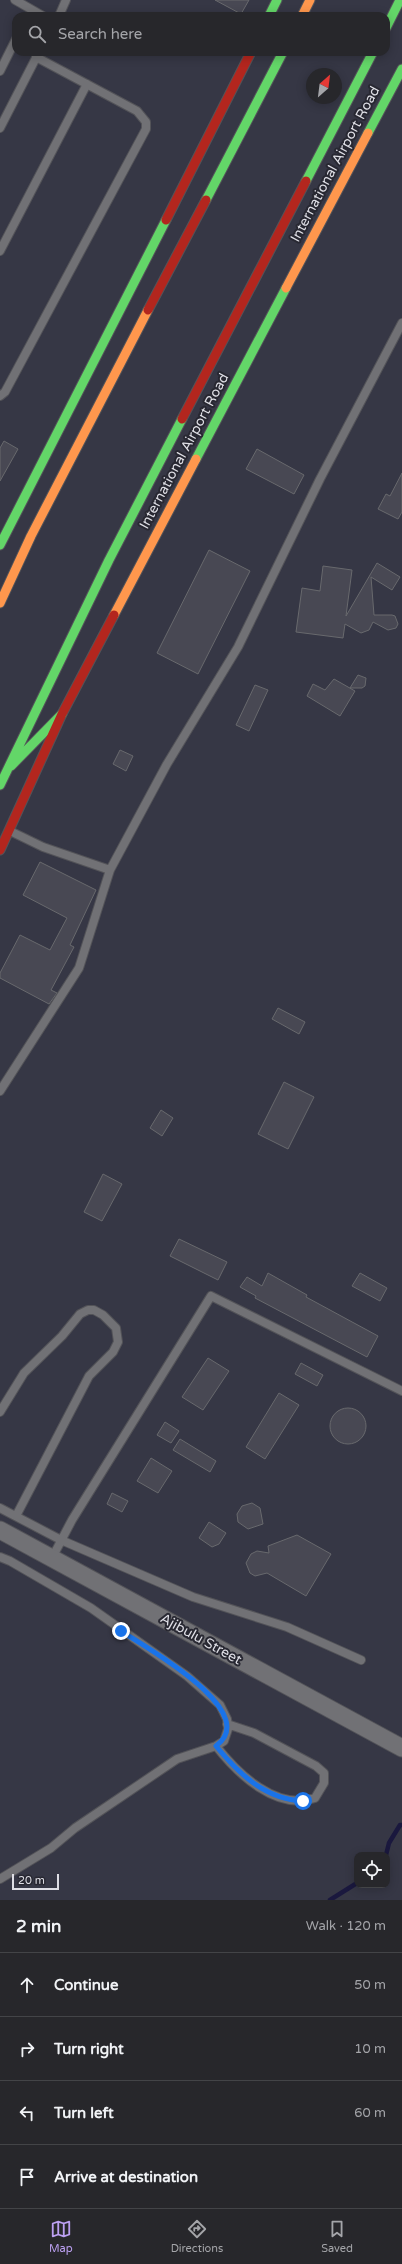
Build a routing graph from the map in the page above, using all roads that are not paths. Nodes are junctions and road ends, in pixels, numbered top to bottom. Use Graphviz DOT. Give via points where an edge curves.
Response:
graph roads {
  1 [pos="15,0"];
  2 [pos="66,0"];
  3 [pos="277,0"];
  4 [pos="310,0"];
  5 [pos="400,0"];
  6 [pos="28,12"];
  7 [pos="60,12"];
  8 [pos="271,12"];
  9 [pos="304,12"];
  10 [pos="390,20"];
  11 [pos="12,47"];
  12 [pos="37,56"];
  13 [pos="41,56"];
  14 [pos="248,56"];
  15 [pos="281,56"];
  16 [pos="371,56"];
  17 [pos="402,69"];
  18 [pos="0,71"];
  19 [pos="87,84"];
  20 [pos="0,128"];
  21 [pos="0,252"];
  22 [pos="402,323"];
  23 [pos="0,396"];
  24 [pos="0,545"];
  25 [pos="0,603"];
  26 [pos="62,714"];
  27 [pos="9,768"];
  28 [pos="0,785"];
  29 [pos="10,831"];
  30 [pos="0,850"];
  31 [pos="110,870"];
  32 [pos="0,1091"];
  33 [pos="402,1391"];
  34 [pos="0,1412"];
  35 [pos="0,1508"];
  36 [pos="16,1516"];
  37 [pos="0,1530"];
  38 [pos="61,1540"];
  39 [pos="0,1557"];
  40 [pos="52,1558"];
  41 [pos="361,1660"];
  42 [pos="228,1724"];
  43 [pos="216,1746"];
  44 [pos="402,1748"];
  45 [pos="0,1879"];
  1 -- 6 [label="lane"];
  2 -- 7 [label="lane"];
  3 -- 8 [label="main road"];
  4 -- 9 [label="main road"];
  5 -- 10 [label="main road"];
  11 -- 18 [label="lane"];
  12 -- 20 [label="lane"];
  13 -- 19 [label="lane"];
  14 -- 24 [label="main road"];
  15 -- 25 [label="main road" via="31,536"];
  16 -- 27 [label="main road, International Airport Road" via="109,560"];
  17 -- 26 [label="main road, International Airport Road"];
  19 -- 21 [label="lane"];
  19 -- 23 [label="lane" via="137,111 146,122 146,129 5,392"];
  22 -- 31 [label="lane" via="320,479 238,647 167,764"];
  26 -- 27 [label="main road"];
  26 -- 29 [label="main road, International Airport Road"];
  27 -- 28 [label="main road, International Airport Road"];
  29 -- 30 [label="main road, International Airport Road"];
  29 -- 31 [label="lane" via="43,848"];
  31 -- 32 [label="lane" via="79,968"];
  33 -- 38 [label="lane" via="211,1296"];
  34 -- 36 [label="lane" via="24,1373 62,1336 80,1314 94,1310 116,1328 118,1342 113,1352 89,1376"];
  35 -- 36 [label="lane"];
  36 -- 38 [label="lane"];
  37 -- 40 [label="street, Ajibulu Street"];
  38 -- 40 [label="lane"];
  38 -- 41 [label="lane" via="193,1597 287,1627"];
  39 -- 42 [label="lane" via="10,1560 91,1608 187,1676 220,1705"];
  40 -- 44 [label="street, Ajibulu Street"];
  42 -- 43 [label="lane" via="226,1736"];
  42 -- 43 [label="lane" via="254,1733 316,1766 324,1773 324,1783 315,1798 292,1800 256,1786 244,1778"];
  43 -- 45 [label="lane" via="177,1759 75,1828 51,1848"];
}
